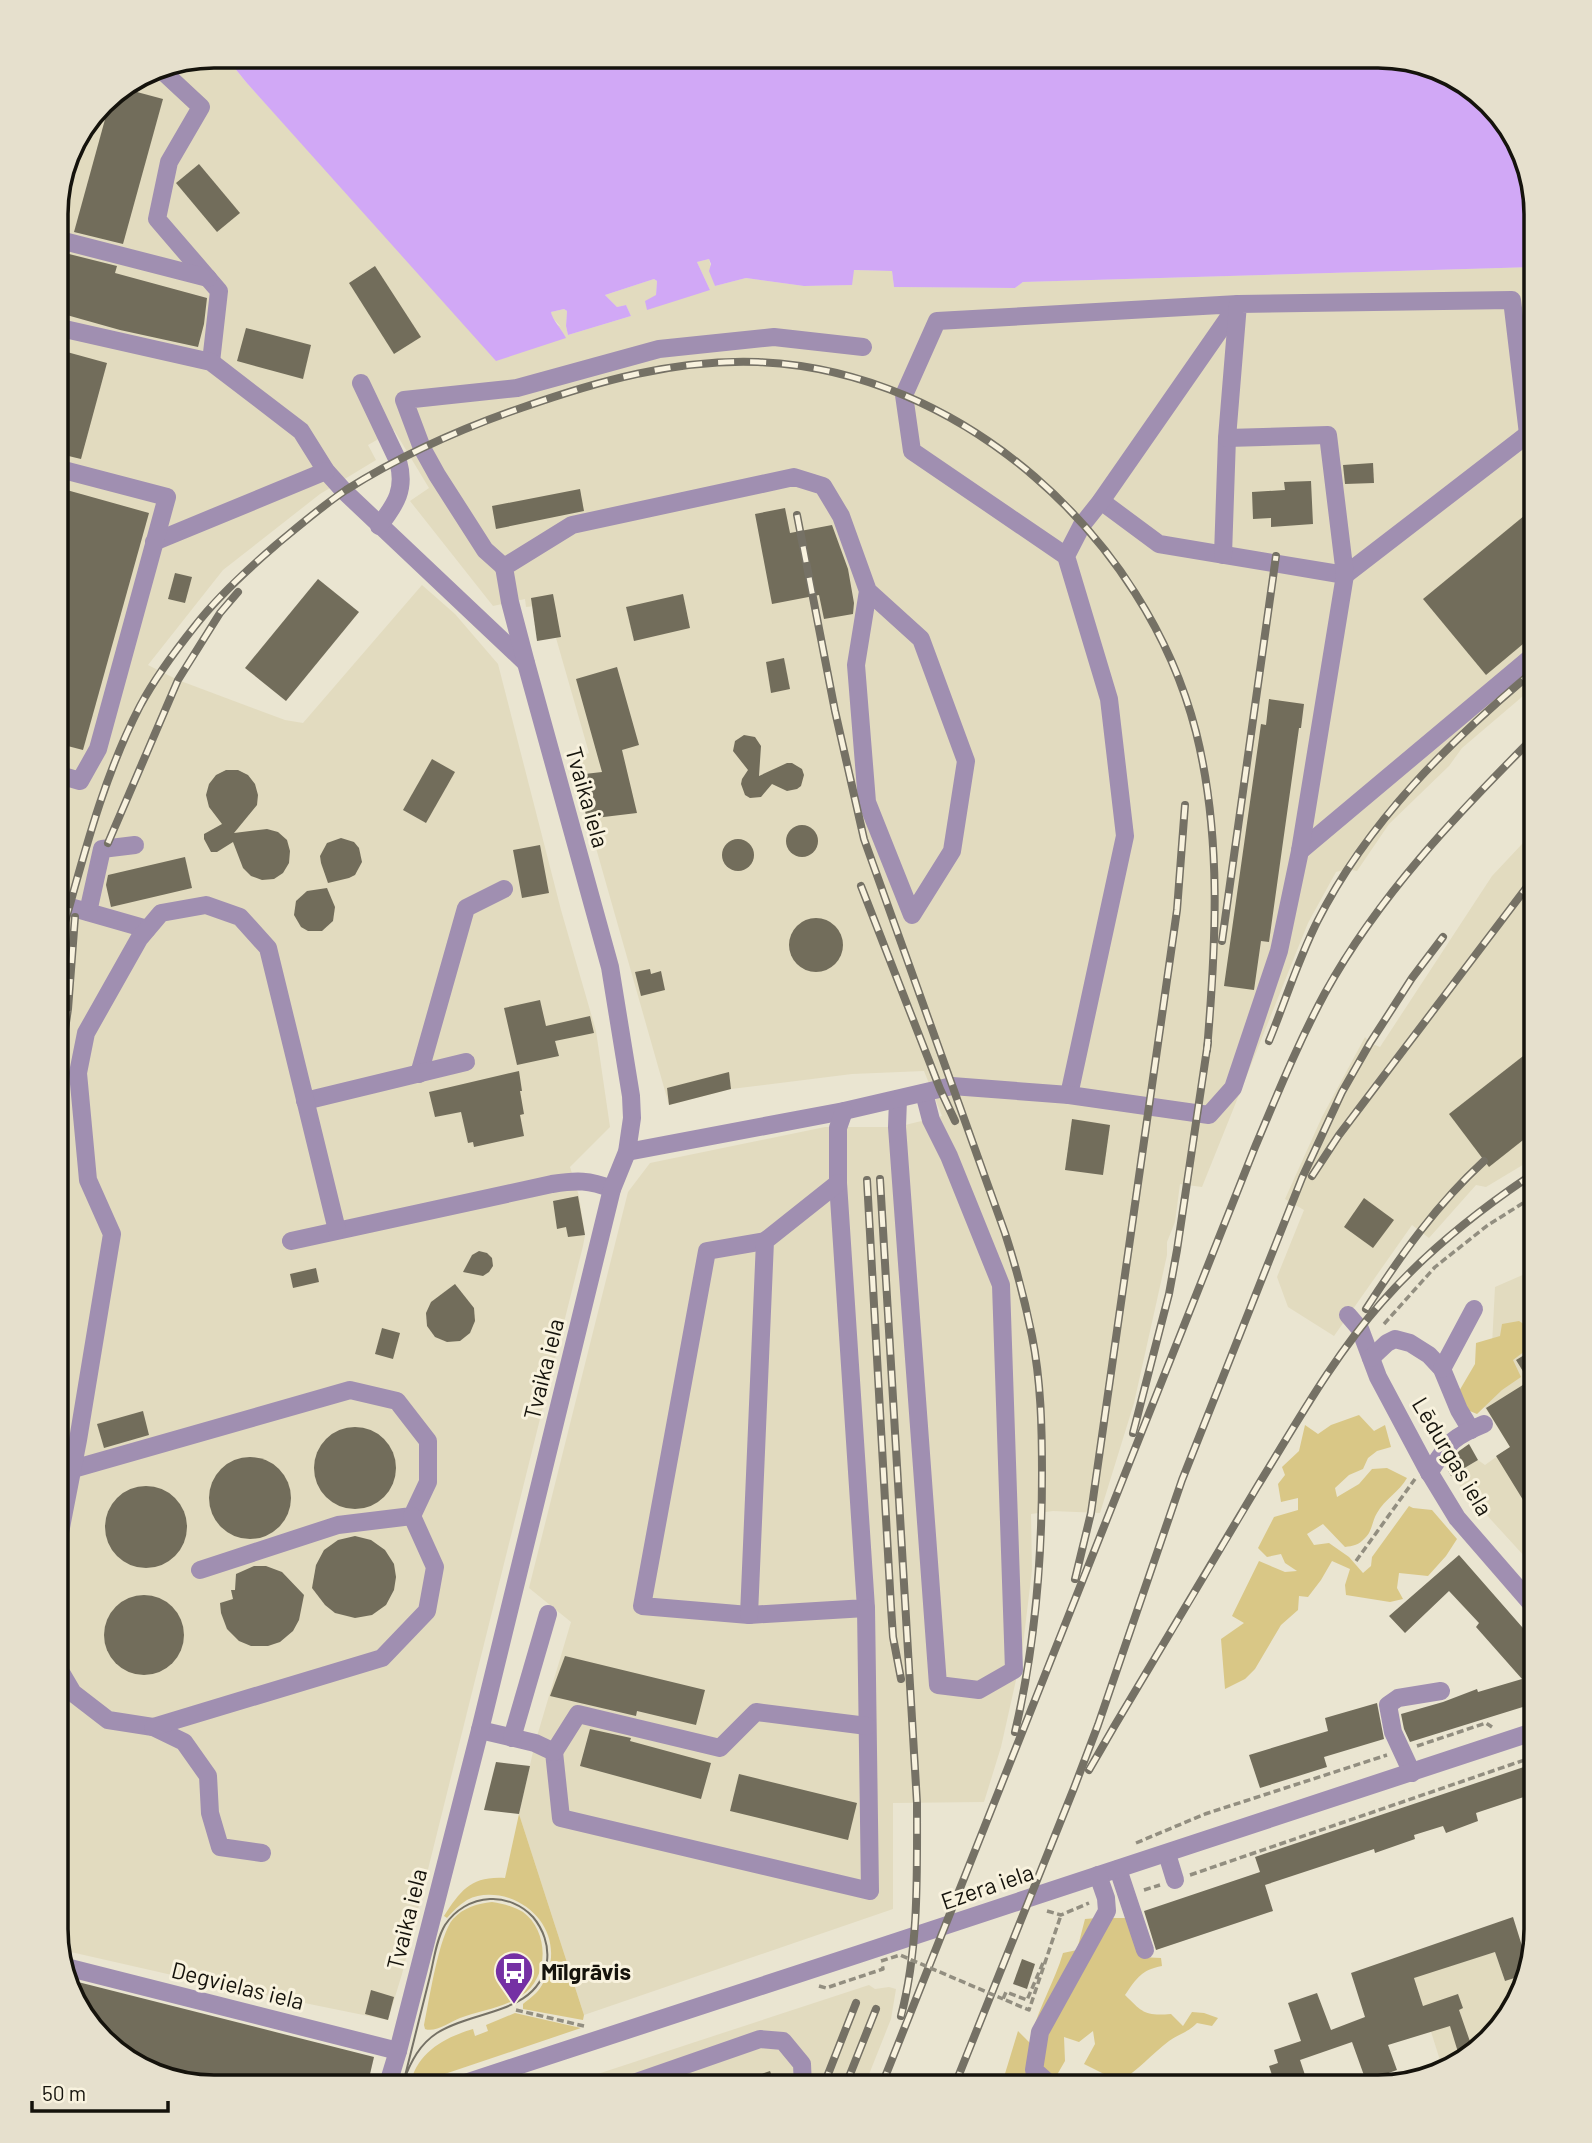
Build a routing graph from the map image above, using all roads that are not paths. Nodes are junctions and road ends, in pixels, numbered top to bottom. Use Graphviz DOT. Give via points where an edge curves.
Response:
graph roads {
  1 [pos="167,76"];
  2 [pos="69,242"];
  3 [pos="208,278"];
  4 [pos="1238,304"];
  5 [pos="69,330"];
  6 [pos="863,347"];
  7 [pos="211,362"];
  8 [pos="1524,380"];
  9 [pos="361,383"];
  10 [pos="1227,438"];
  11 [pos="1524,440"];
  12 [pos="69,471"];
  13 [pos="326,471"];
  14 [pos="1101,501"];
  15 [pos="379,526"];
  16 [pos="154,542"];
  17 [pos="1223,555"];
  18 [pos="1066,556"];
  19 [pos="505,567"];
  20 [pos="1345,576"];
  21 [pos="868,591"];
  22 [pos="526,663"];
  23 [pos="1524,663"];
  24 [pos="69,778"];
  25 [pos="135,845"];
  26 [pos="1300,851"];
  27 [pos="504,889"];
  28 [pos="69,907"];
  29 [pos="88,912"];
  30 [pos="147,929"];
  31 [pos="466,1062"];
  32 [pos="419,1074"];
  33 [pos="923,1093"];
  34 [pos="1069,1095"];
  35 [pos="898,1099"];
  36 [pos="305,1101"];
  37 [pos="844,1111"];
  38 [pos="627,1152"];
  39 [pos="838,1183"];
  40 [pos="612,1189"];
  41 [pos="337,1230"];
  42 [pos="291,1241"];
  43 [pos="765,1241"];
  44 [pos="1474,1309"];
  45 [pos="1348,1315"];
  46 [pos="1369,1352"];
  47 [pos="1442,1369"];
  48 [pos="73,1469"];
  49 [pos="1427,1470"];
  50 [pos="68,1492"];
  51 [pos="412,1517"];
  52 [pos="200,1570"];
  53 [pos="1524,1595"];
  54 [pos="866,1608"];
  55 [pos="548,1614"];
  56 [pos="749,1615"];
  57 [pos="68,1685"];
  58 [pos="1441,1691"];
  59 [pos="153,1727"];
  60 [pos="867,1727"];
  61 [pos="480,1730"];
  62 [pos="1524,1735"];
  63 [pos="512,1738"];
  64 [pos="554,1752"];
  65 [pos="1412,1773"];
  66 [pos="262,1853"];
  67 [pos="1167,1854"];
  68 [pos="1118,1869"];
  69 [pos="1098,1875"];
  70 [pos="1175,1880"];
  71 [pos="1145,1950"];
  72 [pos="74,1969"];
  73 [pos="398,2051"];
  74 [pos="391,2075"];
  75 [pos="490,2075"];
  76 [pos="656,2075"];
  77 [pos="802,2075"];
  78 [pos="1040,2075"];
  1 -- 3 [label="street" via="201,107 169,162 157,219"];
  2 -- 3 [label="street"];
  3 -- 7 [label="street" via="219,291"];
  4 -- 8 [label="street" via="1512,300"];
  4 -- 10 [label="street"];
  4 -- 14 [label="street"];
  4 -- 18 [label="street" via="937,321 904,395 912,451"];
  5 -- 7 [label="street"];
  6 -- 19 [label="street" via="774,337 659,349 517,388 404,400 437,475 485,550"];
  7 -- 13 [label="street" via="301,431"];
  9 -- 15 [label="street" via="401,471 394,507"];
  10 -- 17 [label="street"];
  10 -- 20 [label="street" via="1328,435"];
  11 -- 20 [label="street"];
  12 -- 16 [label="street" via="167,497"];
  13 -- 15 [label="street"];
  13 -- 16 [label="street"];
  14 -- 17 [label="street" via="1159,544"];
  14 -- 18 [label="street"];
  15 -- 22 [label="street"];
  16 -- 24 [label="street" via="98,749 80,781"];
  17 -- 20 [label="street"];
  18 -- 34 [label="street" via="1109,699 1125,836"];
  19 -- 21 [label="street" via="572,525 794,477 823,486 841,516"];
  19 -- 22 [label="street, Tvaika iela"];
  20 -- 26 [label="street"];
  21 -- 21 [label="street" via="921,639 967,761 952,851 912,915 867,802 856,665"];
  22 -- 38 [label="street, Tvaika iela" via="610,967 631,1096"];
  23 -- 26 [label="street"];
  25 -- 29 [label="street" via="102,849"];
  26 -- 34 [label="street" via="1279,951 1233,1088 1209,1115"];
  27 -- 32 [label="street" via="466,908"];
  28 -- 29 [label="street"];
  29 -- 30 [label="street"];
  30 -- 36 [label="street" via="161,914 206,905 240,917 268,948"];
  30 -- 48 [label="street" via="86,1033 78,1073 88,1180 111,1234"];
  31 -- 32 [label="street"];
  32 -- 36 [label="street"];
  33 -- 34 [label="street" via="952,1086"];
  33 -- 35 [label="street"];
  33 -- 35 [label="street" via="1001,1285 1014,1670 979,1690 938,1685"];
  35 -- 37 [label="street"];
  36 -- 41 [label="street"];
  37 -- 38 [label="street"];
  37 -- 39 [label="street" via="838,1128"];
  38 -- 40 [label="street, Tvaika iela"];
  39 -- 43 [label="street"];
  39 -- 54 [label="street"];
  40 -- 41 [label="street" via="593,1181 573,1181"];
  40 -- 61 [label="street, Tvaika iela"];
  41 -- 42 [label="street"];
  43 -- 56 [label="street"];
  43 -- 56 [label="street" via="707,1251 642,1606"];
  44 -- 47 [label="street"];
  45 -- 46 [label="street, Lēdurgas iela" via="1360,1329"];
  46 -- 47 [label="street" via="1395,1339 1420,1349"];
  46 -- 49 [label="street, Lēdurgas iela"];
  47 -- 49 [label="street" via="1459,1410 1478,1427 1451,1441"];
  48 -- 50 [label="street"];
  48 -- 51 [label="street" via="350,1390 397,1401 428,1441 428,1482"];
  49 -- 53 [label="street, Lēdurgas iela" via="1457,1518"];
  51 -- 52 [label="street" via="338,1525"];
  51 -- 59 [label="street" via="435,1567 428,1611 382,1658"];
  54 -- 56 [label="street"];
  54 -- 60 [label="street"];
  55 -- 63 [label="street"];
  57 -- 59 [label="street" via="108,1720"];
  58 -- 65 [label="street" via="1398,1698 1388,1705 1393,1732"];
  59 -- 66 [label="street" via="184,1742 208,1776 210,1812 220,1847"];
  60 -- 64 [label="street" via="756,1712 720,1748 578,1714"];
  60 -- 64 [label="street" via="870,1891 561,1818"];
  61 -- 63 [label="street"];
  61 -- 73 [label="street, Tvaika iela"];
  62 -- 65 [label="street, Ezera iela"];
  63 -- 64 [label="street"];
  65 -- 67 [label="street, Ezera iela"];
  67 -- 68 [label="street, Ezera iela"];
  67 -- 70 [label="street"];
  68 -- 69 [label="street, Ezera iela"];
  68 -- 71 [label="street"];
  69 -- 75 [label="street, Ezera iela"];
  69 -- 78 [label="street" via="1107,1911 1040,2032 1034,2070"];
  72 -- 73 [label="street, Degvielas iela"];
  73 -- 74 [label="street, Tvaika iela"];
  76 -- 77 [label="street" via="760,2039 783,2041 802,2064"];
}
